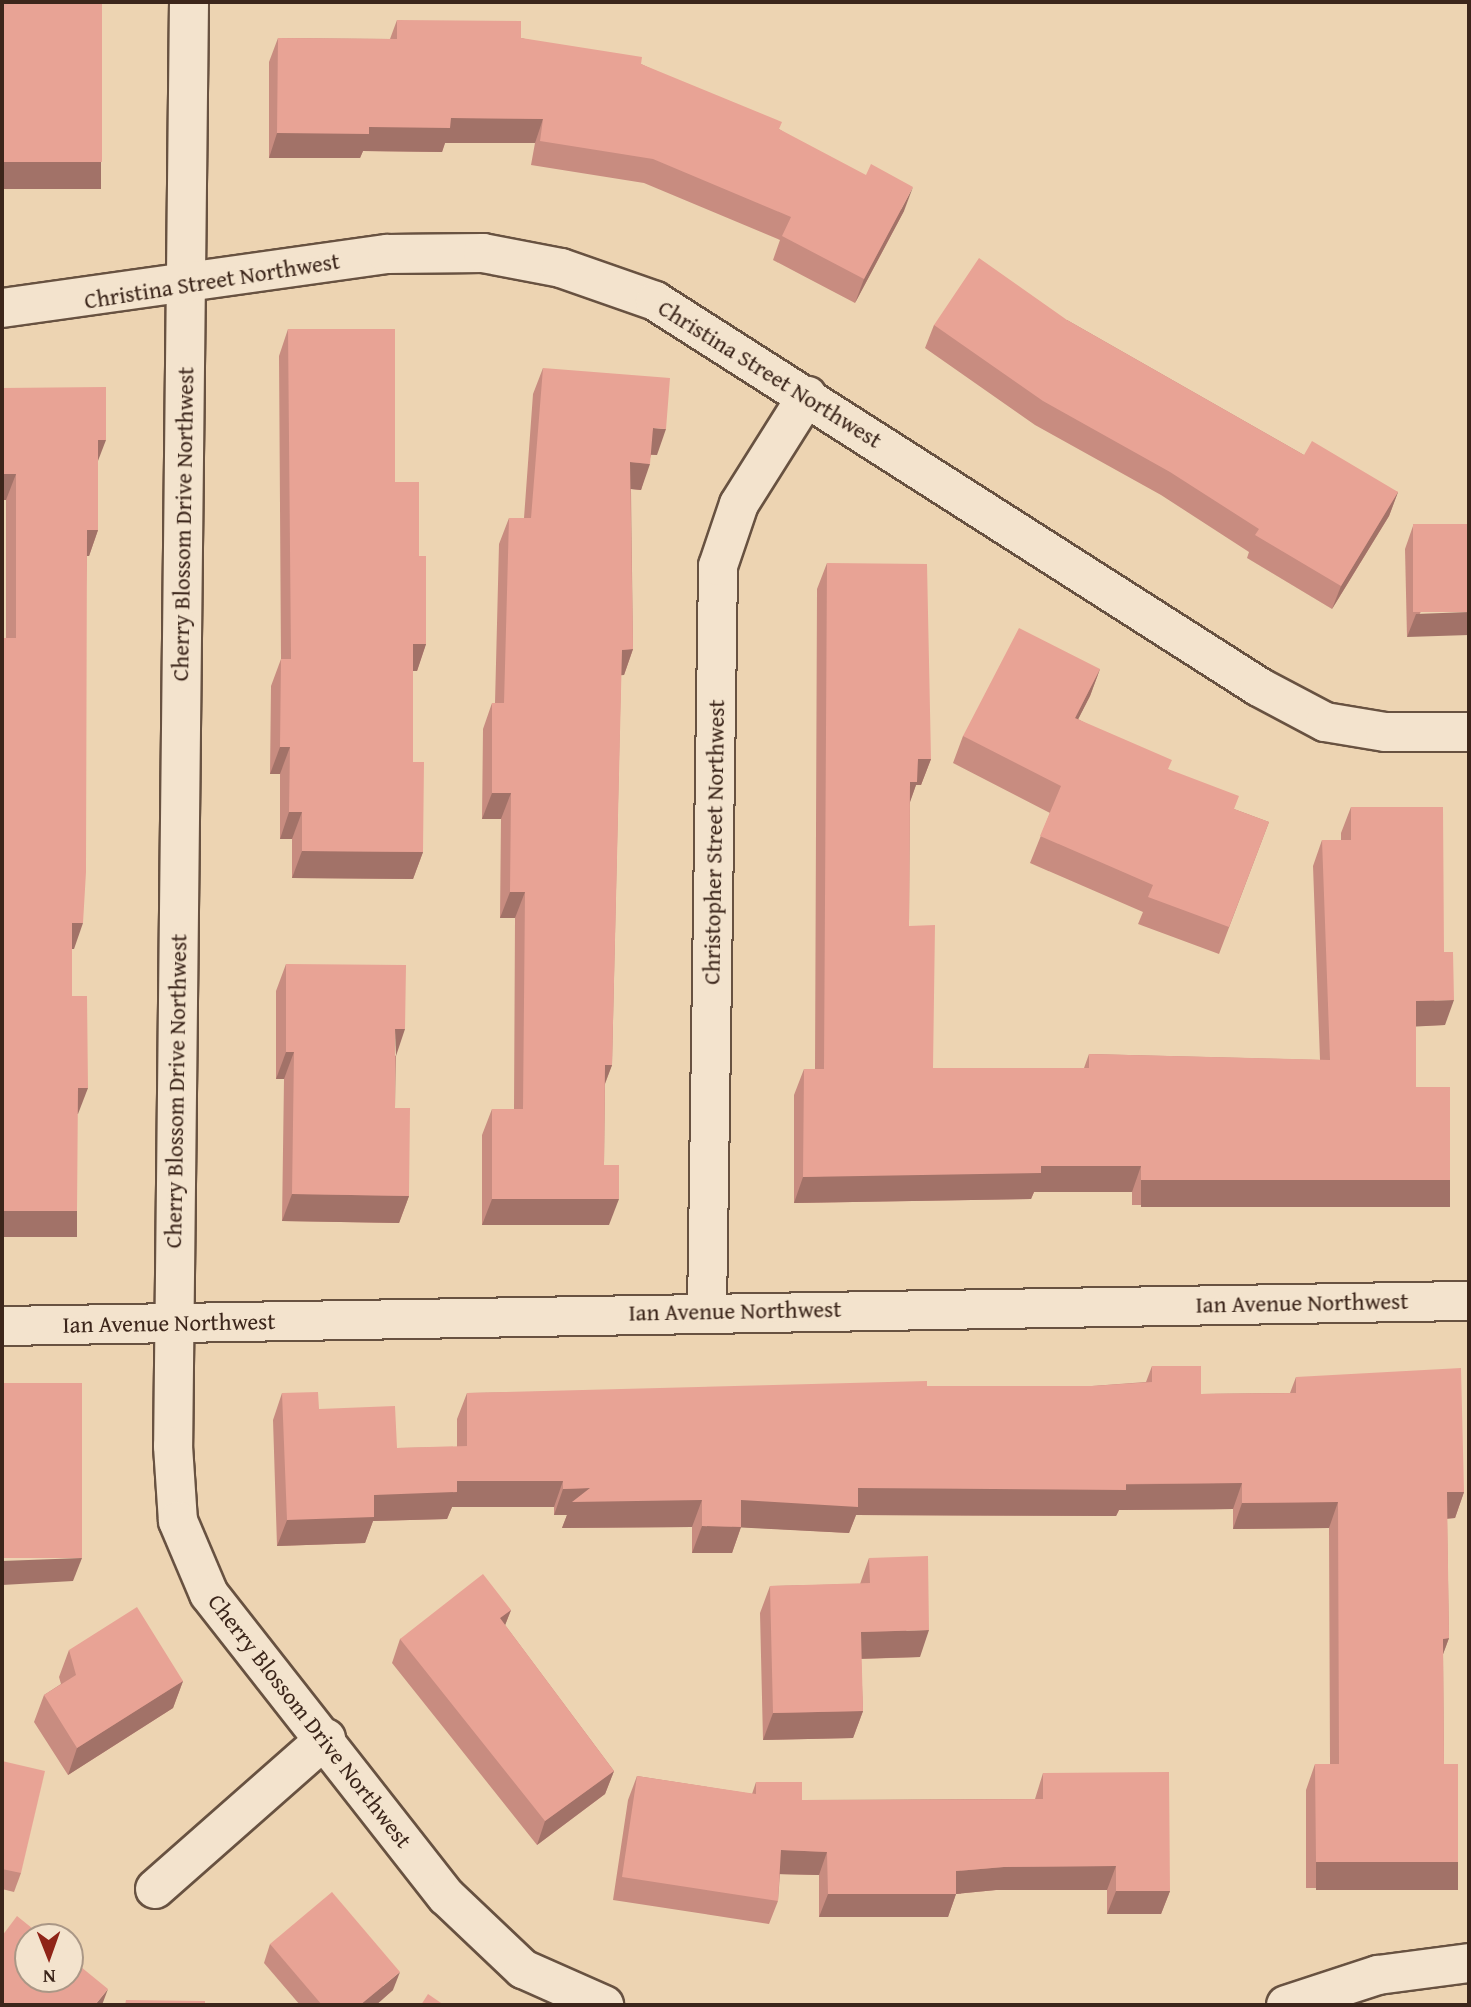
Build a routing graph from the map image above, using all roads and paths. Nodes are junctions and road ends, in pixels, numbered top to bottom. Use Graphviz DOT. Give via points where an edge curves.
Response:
graph roads {
  1 [pos="189,2"];
  2 [pos="185,287"];
  3 [pos="2,309"];
  4 [pos="807,396"];
  5 [pos="1469,732"];
  6 [pos="1469,1301"];
  7 [pos="707,1311"];
  8 [pos="174,1323"];
  9 [pos="2,1326"];
  10 [pos="326,1738"];
  11 [pos="155,1889"];
  12 [pos="1469,1963"];
  13 [pos="604,2005"];
  14 [pos="1286,2005"];
  1 -- 2 [label="street, Cherry Blossom Drive Northwest"];
  2 -- 3 [label="street, Christina Street Northwest"];
  2 -- 4 [label="street, Christina Street Northwest" via="387,254 483,253 561,268 655,301"];
  2 -- 8 [label="street, Cherry Blossom Drive Northwest"];
  4 -- 5 [label="street, Christina Street Northwest" via="1259,687 1325,722 1385,732"];
  4 -- 7 [label="street, Christopher Street Northwest" via="739,504 718,566"];
  6 -- 7 [label="street, Ian Avenue Northwest"];
  7 -- 8 [label="street, Ian Avenue Northwest"];
  8 -- 9 [label="street, Ian Avenue Northwest"];
  8 -- 10 [label="street, Cherry Blossom Drive Northwest" via="178,1521 209,1594"];
  10 -- 11 [label="street"];
  10 -- 13 [label="street, Cherry Blossom Drive Northwest" via="447,1896 523,1969"];
  12 -- 14 [label="street" via="1378,1975"];
}
